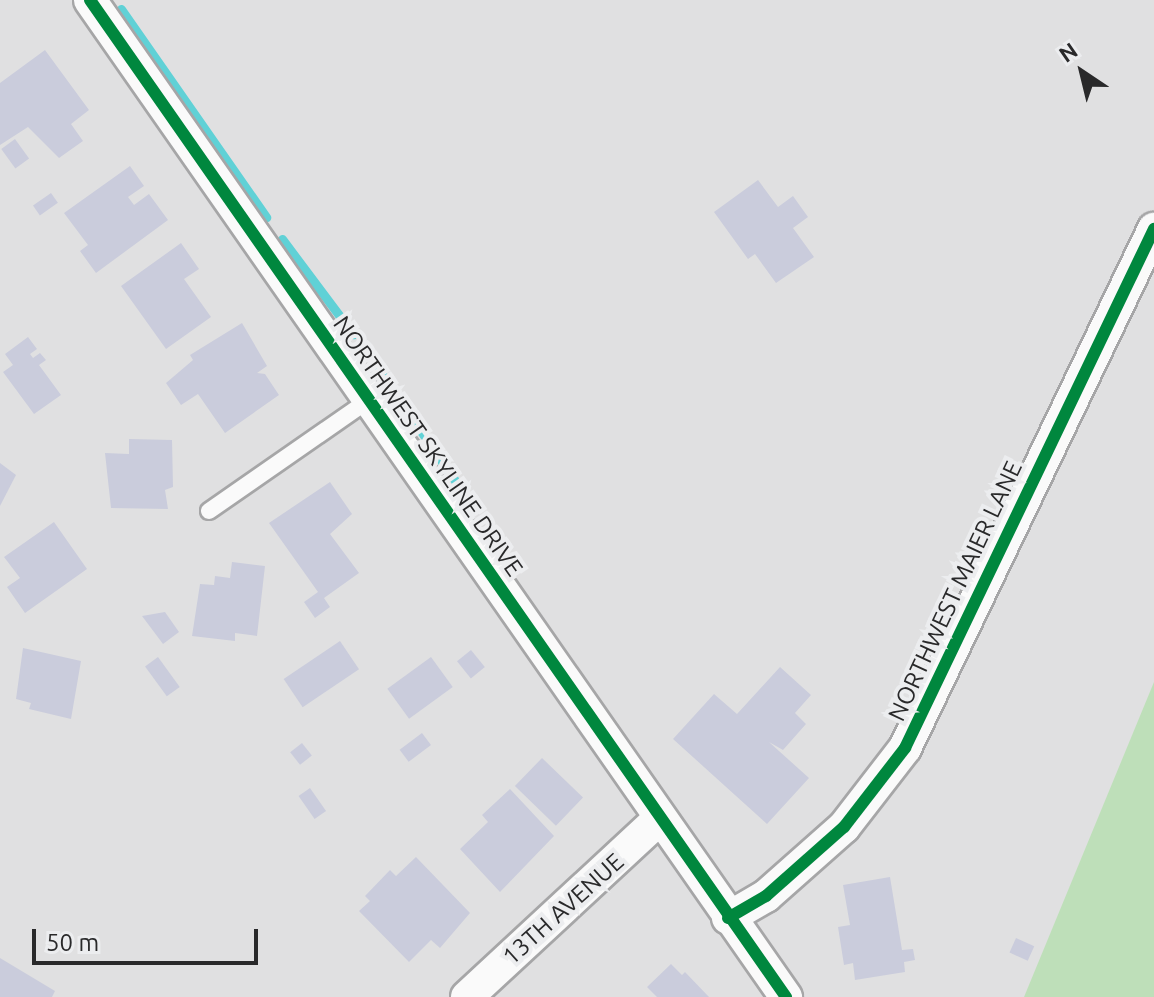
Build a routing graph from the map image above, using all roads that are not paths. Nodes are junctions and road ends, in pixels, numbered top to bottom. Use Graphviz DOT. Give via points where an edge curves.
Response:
graph roads {
  1 [pos="90,0"];
  2 [pos="1154,229"];
  3 [pos="369,400"];
  4 [pos="209,511"];
  5 [pos="658,820"];
  6 [pos="728,918"];
  7 [pos="467,997"];
  8 [pos="786,997"];
  1 -- 3 [label="street, NORTHWEST SKYLINE DRIVE"];
  2 -- 6 [label="street, NORTHWEST MAIER LANE" via="905,748 844,827 766,896"];
  3 -- 4 [label="lane"];
  3 -- 5 [label="street, NORTHWEST SKYLINE DRIVE"];
  5 -- 6 [label="street, NORTHWEST SKYLINE DRIVE"];
  5 -- 7 [label="street, 13TH AVENUE"];
  6 -- 8 [label="street, NORTHWEST SKYLINE DRIVE"];
}
